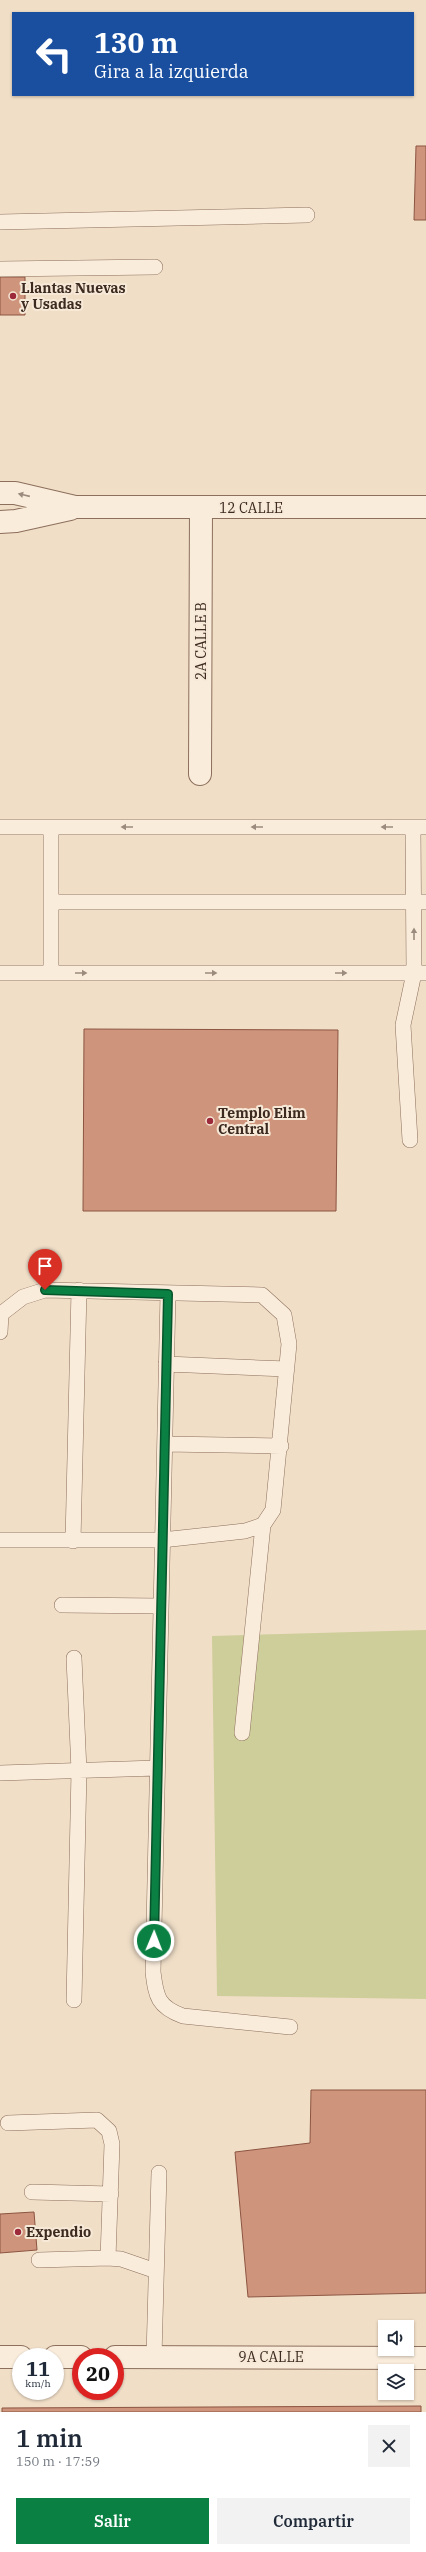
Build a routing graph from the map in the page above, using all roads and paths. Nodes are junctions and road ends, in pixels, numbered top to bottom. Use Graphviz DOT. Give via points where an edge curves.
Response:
graph roads {
  1 [pos="307,215"];
  2 [pos="0,222"];
  3 [pos="155,267"];
  4 [pos="0,269"];
  5 [pos="0,494"];
  6 [pos="75,507"];
  7 [pos="426,507"];
  8 [pos="201,508"];
  9 [pos="0,522"];
  10 [pos="200,774"];
  11 [pos="0,827"];
  12 [pos="51,827"];
  13 [pos="420,827"];
  14 [pos="51,902"];
  15 [pos="420,902"];
  16 [pos="0,973"];
  17 [pos="51,973"];
  18 [pos="420,973"];
  19 [pos="410,1140"];
  20 [pos="80,1290"];
  21 [pos="168,1294"];
  22 [pos="0,1332"];
  23 [pos="166,1364"];
  24 [pos="287,1369"];
  25 [pos="164,1444"];
  26 [pos="281,1446"];
  27 [pos="263,1525"];
  28 [pos="0,1540"];
  29 [pos="162,1540"];
  30 [pos="73,1541"];
  31 [pos="62,1605"];
  32 [pos="160,1606"];
  33 [pos="74,1658"];
  34 [pos="242,1733"];
  35 [pos="157,1768"];
  36 [pos="79,1771"];
  37 [pos="0,1773"];
  38 [pos="74,2000"];
  39 [pos="290,2027"];
  40 [pos="8,2123"];
  41 [pos="159,2173"];
  42 [pos="32,2192"];
  43 [pos="111,2194"];
  44 [pos="108,2258"];
  45 [pos="39,2260"];
  46 [pos="156,2271"];
  47 [pos="0,2357"];
  48 [pos="12,2357"];
  49 [pos="124,2357"];
  50 [pos="154,2357"];
  51 [pos="426,2358"];
  1 -- 2 [label="lane"];
  3 -- 4 [label="lane"];
  6 -- 5 [label="street, 12 CALLE, one-way" via="15,493"];
  6 -- 8 [label="street, 12 CALLE"];
  6 -- 9 [label="street, 12 CALLE" via="16,521"];
  7 -- 8 [label="street, 12 CALLE"];
  8 -- 10 [label="street, 2A CALLE B"];
  11 -- 12 [label="lane"];
  13 -- 12 [label="lane, one-way"];
  12 -- 14 [label="lane"];
  13 -- 15 [label="lane"];
  14 -- 15 [label="lane"];
  14 -- 17 [label="lane"];
  18 -- 15 [label="lane, one-way"];
  16 -- 17 [label="lane"];
  17 -- 18 [label="lane, one-way"];
  18 -- 19 [label="lane" via="403,1025"];
  20 -- 21 [label="lane"];
  20 -- 22 [label="lane" via="45,1290 23,1297 1,1314"];
  20 -- 30 [label="lane"];
  21 -- 23 [label="lane"];
  21 -- 24 [label="lane" via="262,1295 284,1315 289,1344"];
  23 -- 24 [label="lane"];
  23 -- 25 [label="lane"];
  24 -- 26 [label="lane"];
  25 -- 26 [label="lane"];
  25 -- 29 [label="lane"];
  26 -- 27 [label="lane" via="273,1510"];
  27 -- 29 [label="lane" via="244,1531"];
  27 -- 34 [label="lane"];
  28 -- 30 [label="lane"];
  29 -- 30 [label="lane"];
  29 -- 32 [label="lane"];
  31 -- 32 [label="lane"];
  32 -- 35 [label="lane"];
  33 -- 36 [label="lane"];
  35 -- 36 [label="lane"];
  35 -- 39 [label="lane" via="153,1972 155,1993 167,2010 183,2016"];
  36 -- 37 [label="lane"];
  36 -- 38 [label="lane"];
  40 -- 43 [label="lane" via="97,2120 109,2131 112,2144"];
  41 -- 46 [label="lane"];
  42 -- 43 [label="lane"];
  43 -- 44 [label="lane"];
  44 -- 45 [label="lane"];
  44 -- 46 [label="lane" via="121,2259"];
  46 -- 50 [label="lane"];
  47 -- 48 [label="street"];
  49 -- 50 [label="street, 9A CALLE"];
  50 -- 51 [label="street, 9A CALLE"];
}
